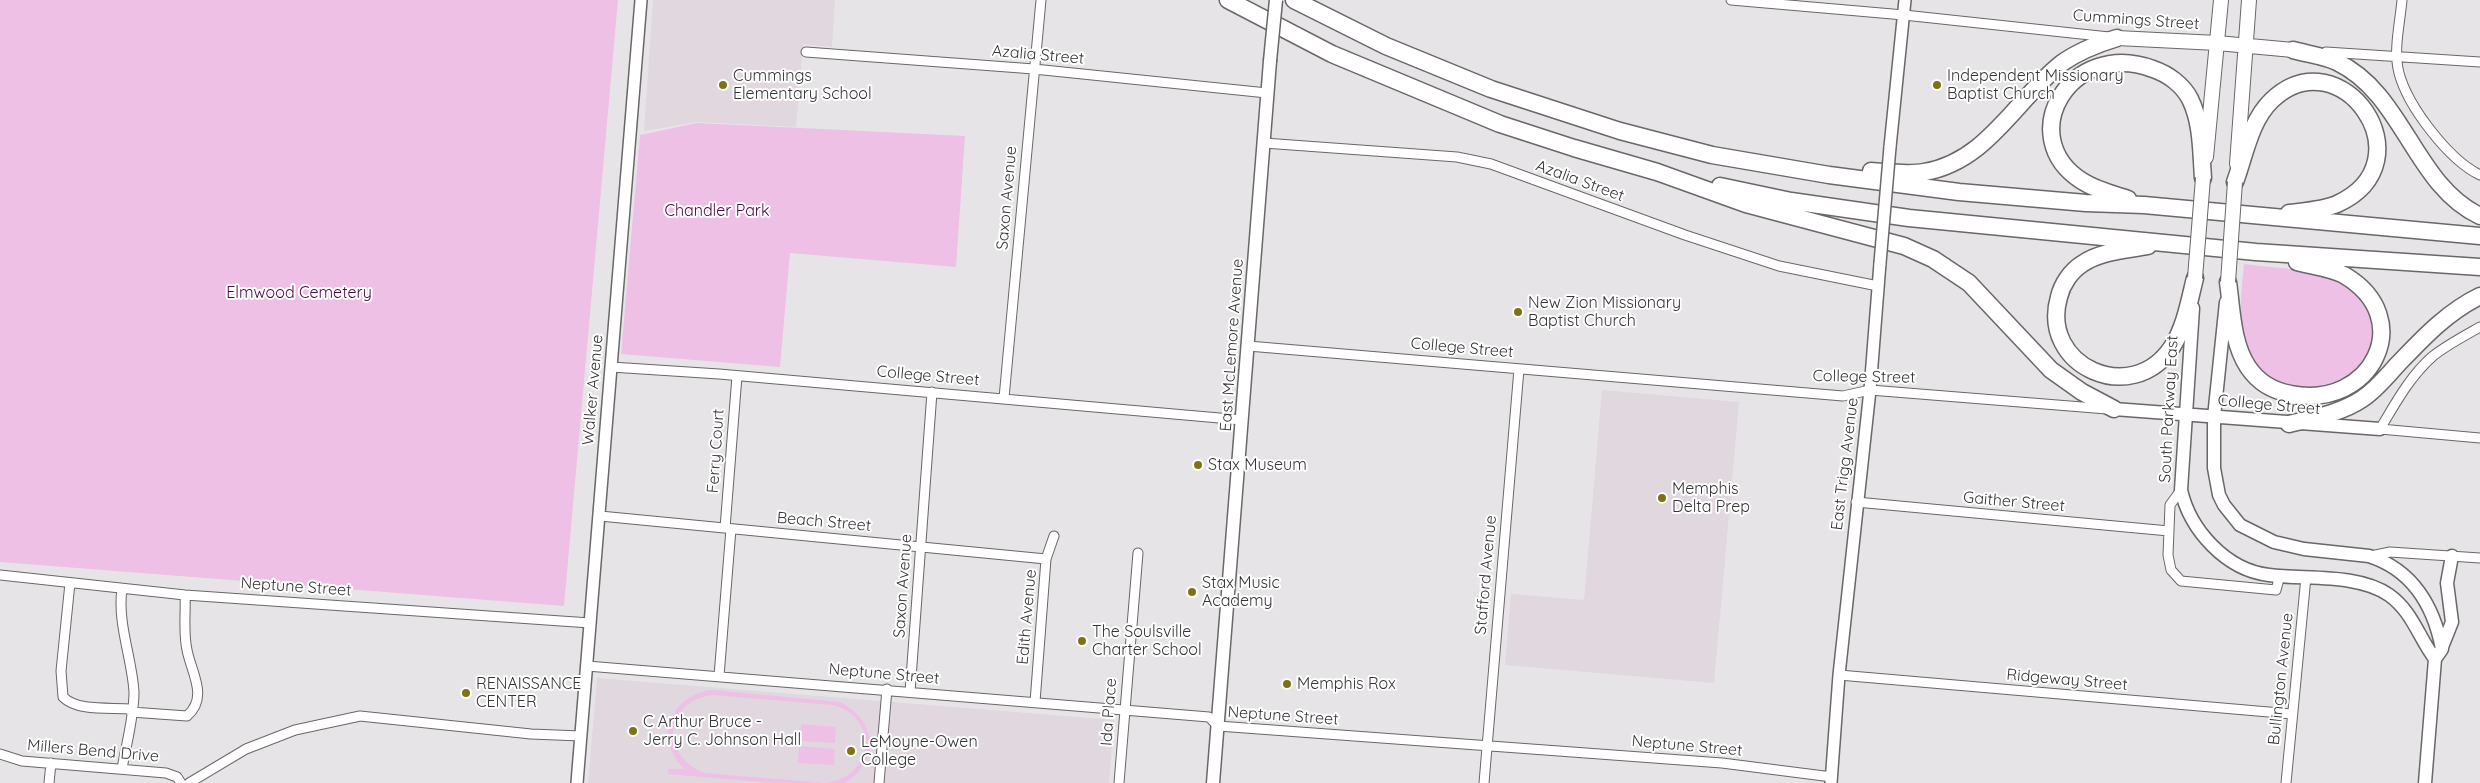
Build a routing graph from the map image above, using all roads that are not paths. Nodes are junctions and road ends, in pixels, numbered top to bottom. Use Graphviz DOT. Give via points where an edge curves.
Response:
graph roads {
  1 [pos="641,0"];
  2 [pos="1040,0"];
  3 [pos="1228,0"];
  4 [pos="1276,0"];
  5 [pos="1294,0"];
  6 [pos="1731,0"];
  7 [pos="1905,0"];
  8 [pos="2221,0"];
  9 [pos="2250,0"];
  10 [pos="2402,0"];
  11 [pos="1904,15"];
  12 [pos="2117,38"];
  13 [pos="2217,43"];
  14 [pos="2246,46"];
  15 [pos="2293,50"];
  16 [pos="806,52"];
  17 [pos="2397,57"];
  18 [pos="2480,62"];
  19 [pos="1034,69"];
  20 [pos="1267,93"];
  21 [pos="1264,143"];
  22 [pos="1666,175"];
  23 [pos="1829,175"];
  24 [pos="2480,175"];
  25 [pos="2203,178"];
  26 [pos="2235,182"];
  27 [pos="2144,205"];
  28 [pos="2480,216"];
  29 [pos="2259,217"];
  30 [pos="2480,236"];
  31 [pos="2162,244"];
  32 [pos="2256,252"];
  33 [pos="2480,266"];
  34 [pos="2195,278"];
  35 [pos="2228,282"];
  36 [pos="1878,286"];
  37 [pos="2480,296"];
  38 [pos="2480,327"];
  39 [pos="1248,346"];
  40 [pos="611,367"];
  41 [pos="1519,369"];
  42 [pos="737,376"];
  43 [pos="1870,390"];
  44 [pos="932,392"];
  45 [pos="1004,398"];
  46 [pos="2114,409"];
  47 [pos="2185,415"];
  48 [pos="2214,417"];
  49 [pos="1242,420"];
  50 [pos="2289,424"];
  51 [pos="2380,430"];
  52 [pos="2480,438"];
  53 [pos="2181,490"];
  54 [pos="1856,502"];
  55 [pos="600,516"];
  56 [pos="728,529"];
  57 [pos="2169,532"];
  58 [pos="1054,536"];
  59 [pos="921,545"];
  60 [pos="1138,553"];
  61 [pos="2369,556"];
  62 [pos="2452,556"];
  63 [pos="2480,558"];
  64 [pos="1046,559"];
  65 [pos="0,575"];
  66 [pos="2280,575"];
  67 [pos="2306,577"];
  68 [pos="70,583"];
  69 [pos="122,589"];
  70 [pos="185,594"];
  71 [pos="590,623"];
  72 [pos="2438,654"];
  73 [pos="587,666"];
  74 [pos="1840,675"];
  75 [pos="719,676"];
  76 [pos="887,690"];
  77 [pos="910,692"];
  78 [pos="1035,702"];
  79 [pos="132,710"];
  80 [pos="1124,710"];
  81 [pos="2292,714"];
  82 [pos="1218,726"];
  83 [pos="581,736"];
  84 [pos="1487,746"];
  85 [pos="0,754"];
  86 [pos="51,764"];
  87 [pos="122,769"];
  88 [pos="1832,780"];
  89 [pos="50,783"];
  90 [pos="181,783"];
  91 [pos="189,783"];
  92 [pos="577,783"];
  93 [pos="879,783"];
  94 [pos="1119,783"];
  95 [pos="1213,783"];
  96 [pos="1484,783"];
  97 [pos="2286,783"];
  98 [pos="2425,783"];
  1 -- 40 [label="street, Walker Avenue"];
  2 -- 19 [label="street, Saxon Avenue"];
  3 -- 22 [label="highway" via="1332,54 1450,105 1537,137"];
  4 -- 20 [label="main road, East McLemore Avenue, bridge"];
  5 -- 23 [label="highway" via="1428,64 1567,115 1712,155"];
  6 -- 11 [label="street, Cummings Street"];
  7 -- 11 [label="street, East Trigg Avenue"];
  8 -- 13 [label="main road, South Parkway East"];
  9 -- 14 [label="main road"];
  10 -- 17 [label="street"];
  11 -- 12 [label="street, Cummings Street"];
  11 -- 36 [label="street, East Trigg Avenue, bridge"];
  12 -- 13 [label="main road, Cummings Street"];
  12 -- 23 [label="highway" via="2094,45 2062,63 1988,139 1948,165 1924,172 1870,171"];
  13 -- 14 [label="main road, Cummings Street"];
  13 -- 25 [label="main road, South Parkway East"];
  14 -- 15 [label="main road, Cummings Street"];
  14 -- 26 [label="main road"];
  15 -- 17 [label="street, Cummings Street"];
  15 -- 28 [label="highway" via="2336,62 2367,84 2442,185 2460,204"];
  16 -- 19 [label="street, Azalia Street"];
  17 -- 18 [label="street, Cummings Street"];
  17 -- 24 [label="street" via="2405,88 2422,118 2453,154"];
  19 -- 20 [label="street, Azalia Street"];
  19 -- 45 [label="street, Saxon Avenue"];
  20 -- 21 [label="main road, East McLemore Avenue"];
  21 -- 36 [label="street, Azalia Street" via="1457,157 1491,164 1779,266"];
  21 -- 39 [label="main road, East McLemore Avenue"];
  22 -- 31 [label="highway" via="1851,210 2112,236"];
  22 -- 46 [label="highway" via="1746,204 1904,246 1933,259 1969,283 2051,370"];
  23 -- 27 [label="highway" via="1959,192"];
  25 -- 27 [label="highway" via="2196,116 2190,98 2175,81 2156,70 2134,64 2105,65 2085,72 2063,92 2055,109 2053,136 2058,154 2081,180"];
  25 -- 34 [label="main road, South Parkway East, bridge"];
  26 -- 29 [label="highway" via="2256,122 2273,99 2285,91 2311,83 2330,85 2348,93 2365,109 2375,129 2377,150 2373,168 2359,189 2325,208"];
  26 -- 35 [label="main road, bridge"];
  27 -- 29 [label="highway"];
  29 -- 30 [label="highway"];
  31 -- 32 [label="highway"];
  31 -- 34 [label="highway" via="2100,255 2083,263 2068,278 2060,292 2056,319 2070,354 2084,366 2108,376 2130,376 2149,369 2167,354 2178,336"];
  32 -- 33 [label="highway"];
  32 -- 35 [label="highway" via="2336,272 2365,292 2378,313 2381,340 2374,362 2362,378 2338,392 2314,396 2282,393 2266,385 2247,365 2239,348"];
  34 -- 47 [label="main road, South Parkway East"];
  35 -- 48 [label="main road"];
  36 -- 43 [label="street, East Trigg Avenue"];
  37 -- 50 [label="highway" via="2458,306 2360,400 2330,414"];
  38 -- 51 [label="street" via="2425,364 2401,394"];
  39 -- 41 [label="street, College Street"];
  39 -- 49 [label="main road, East McLemore Avenue"];
  40 -- 42 [label="street, College Street"];
  40 -- 55 [label="street, Walker Avenue"];
  41 -- 43 [label="street, College Street" via="1843,396"];
  41 -- 84 [label="street, Stafford Avenue"];
  42 -- 44 [label="street, College Street"];
  42 -- 56 [label="street, Ferry Court"];
  43 -- 46 [label="street, College Street"];
  43 -- 54 [label="street, East Trigg Avenue"];
  44 -- 45 [label="street, College Street"];
  44 -- 59 [label="street, Saxon Avenue"];
  45 -- 49 [label="street, College Street"];
  46 -- 47 [label="main road, College Street"];
  47 -- 48 [label="main road, College Street"];
  47 -- 53 [label="main road, South Parkway East"];
  48 -- 50 [label="main road, College Street"];
  48 -- 61 [label="main road" via="2214,468 2218,493 2240,525 2289,547"];
  49 -- 82 [label="main road, East McLemore Avenue"];
  50 -- 51 [label="main road, College Street"];
  51 -- 52 [label="street, College Street"];
  53 -- 57 [label="street" via="2170,505"];
  53 -- 66 [label="main road, South Parkway East" via="2195,524 2217,550 2250,569"];
  54 -- 57 [label="street, Gaither Street"];
  54 -- 74 [label="street, East Trigg Avenue"];
  55 -- 56 [label="street, Beach Street"];
  55 -- 71 [label="street, Walker Avenue"];
  56 -- 59 [label="street, Beach Street"];
  56 -- 75 [label="street, Ferry Court"];
  57 -- 66 [label="street" via="2171,570 2181,581 2276,590"];
  58 -- 64 [label="street, Edith Avenue"];
  59 -- 64 [label="street, Beach Street"];
  59 -- 77 [label="street, Saxon Avenue"];
  60 -- 80 [label="street, Ida Place"];
  61 -- 62 [label="street" via="2390,552"];
  61 -- 72 [label="main road" via="2398,570 2416,587 2430,607 2437,625"];
  62 -- 63 [label="street"];
  62 -- 72 [label="main road" via="2446,583 2452,622"];
  64 -- 78 [label="street, Edith Avenue"];
  65 -- 68 [label="street, Neptune Street"];
  66 -- 67 [label="main road, South Parkway East"];
  67 -- 72 [label="main road, South Parkway East" via="2366,584 2388,594 2405,610 2425,646"];
  67 -- 81 [label="street, Bullington Avenue"];
  68 -- 69 [label="street, Neptune Street"];
  68 -- 79 [label="street" via="61,671 62,697 68,703 78,705"];
  69 -- 70 [label="street, Neptune Street"];
  69 -- 79 [label="street" via="120,604 134,694"];
  70 -- 71 [label="street, Neptune Street"];
  70 -- 79 [label="street" via="187,651 197,678 198,696 193,710 187,716"];
  71 -- 73 [label="street, Walker Avenue"];
  72 -- 98 [label="main road"];
  73 -- 75 [label="street, Neptune Street"];
  73 -- 83 [label="street, Walker Avenue"];
  74 -- 81 [label="street, Ridgeway Street"];
  74 -- 88 [label="street, East Trigg Avenue"];
  75 -- 76 [label="street, Neptune Street"];
  76 -- 77 [label="street, Neptune Street"];
  76 -- 93 [label="street"];
  77 -- 78 [label="street, Neptune Street"];
  78 -- 80 [label="street, Neptune Street"];
  79 -- 87 [label="street"];
  80 -- 82 [label="street, Neptune Street" via="1209,717"];
  80 -- 94 [label="street, Ida Place"];
  81 -- 97 [label="street, Bullington Avenue"];
  82 -- 84 [label="street, Neptune Street"];
  82 -- 95 [label="main road, East McLemore Avenue"];
  83 -- 91 [label="street" via="530,734 360,716 294,730 246,749"];
  83 -- 92 [label="street, Walker Avenue"];
  84 -- 88 [label="street, Neptune Street" via="1722,763"];
  84 -- 96 [label="street, Stafford Avenue"];
  85 -- 86 [label="street, Millers Bend Drive" via="22,761"];
  86 -- 87 [label="street, Millers Bend Drive"];
  86 -- 89 [label="street"];
  87 -- 90 [label="street, Millers Bend Drive" via="166,772"];
}
